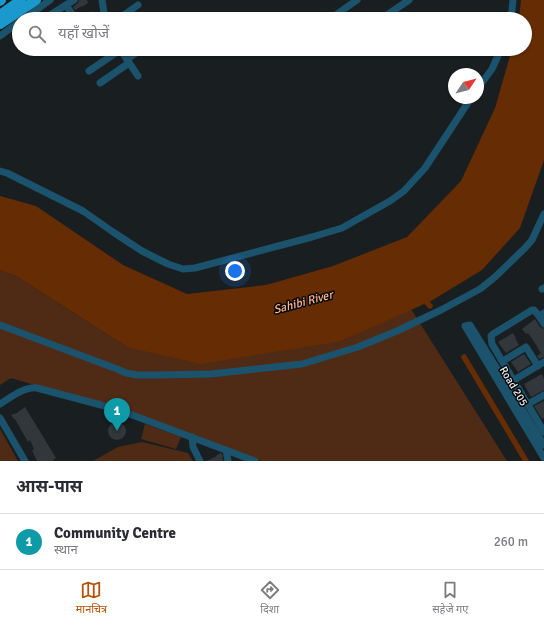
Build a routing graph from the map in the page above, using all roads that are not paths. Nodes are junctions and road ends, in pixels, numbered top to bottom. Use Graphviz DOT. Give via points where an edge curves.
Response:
graph roads {
  1 [pos="21,0"];
  2 [pos="36,0"];
  3 [pos="50,0"];
  4 [pos="74,0"];
  5 [pos="102,0"];
  6 [pos="357,0"];
  7 [pos="409,0"];
  8 [pos="513,0"];
  9 [pos="66,5"];
  10 [pos="138,5"];
  11 [pos="18,12"];
  12 [pos="34,12"];
  13 [pos="55,12"];
  14 [pos="70,12"];
  15 [pos="104,12"];
  16 [pos="128,12"];
  17 [pos="340,12"];
  18 [pos="391,12"];
  19 [pos="512,12"];
  20 [pos="0,15"];
  21 [pos="12,16"];
  22 [pos="0,24"];
  23 [pos="12,27"];
  24 [pos="0,36"];
  25 [pos="110,56"];
  26 [pos="125,56"];
  27 [pos="134,56"];
  28 [pos="499,56"];
  29 [pos="128,61"];
  30 [pos="89,71"];
  31 [pos="138,76"];
  32 [pos="484,80"];
  33 [pos="100,83"];
  34 [pos="467,104"];
  35 [pos="0,171"];
  36 [pos="544,214"];
  37 [pos="542,315"];
  38 [pos="0,324"];
  39 [pos="544,324"];
  40 [pos="503,361"];
  41 [pos="541,364"];
  42 [pos="514,380"];
  43 [pos="544,395"];
  44 [pos="0,404"];
  45 [pos="528,404"];
  46 [pos="0,418"];
  47 [pos="543,429"];
  48 [pos="192,437"];
  49 [pos="544,445"];
  50 [pos="226,450"];
  51 [pos="544,458"];
  52 [pos="25,461"];
  53 [pos="200,461"];
  54 [pos="228,461"];
  55 [pos="255,461"];
  1 -- 20 [label="highway"];
  2 -- 11 [label="highway"];
  3 -- 12 [label="street"];
  4 -- 9 [label="street"];
  5 -- 15 [label="street"];
  6 -- 17 [label="street"];
  7 -- 18 [label="street"];
  8 -- 19 [label="street"];
  9 -- 13 [label="street"];
  9 -- 14 [label="street"];
  10 -- 16 [label="street"];
  21 -- 22 [label="highway"];
  23 -- 24 [label="street"];
  25 -- 30 [label="street"];
  26 -- 29 [label="street"];
  27 -- 29 [label="street"];
  28 -- 32 [label="street"];
  29 -- 31 [label="street"];
  29 -- 33 [label="street"];
  34 -- 35 [label="street" via="425,168 404,191 390,201 342,228 195,268 183,269 168,264 136,247 83,211"];
  36 -- 38 [label="street" via="532,240 480,289 397,331 302,364 211,374 126,373"];
  37 -- 39 [label="street"];
  37 -- 40 [label="street" via="532,310 491,336 492,344"];
  40 -- 41 [label="street" via="526,347"];
  40 -- 42 [label="street"];
  41 -- 42 [label="street"];
  42 -- 45 [label="street"];
  43 -- 45 [label="street"];
  44 -- 48 [label="street" via="29,388 37,388 101,405"];
  45 -- 47 [label="street"];
  46 -- 52 [label="street"];
  48 -- 50 [label="street"];
  48 -- 53 [label="street"];
  49 -- 51 [label="street, Road 205" via="467,325"];
  50 -- 54 [label="street"];
  50 -- 55 [label="street"];
}
